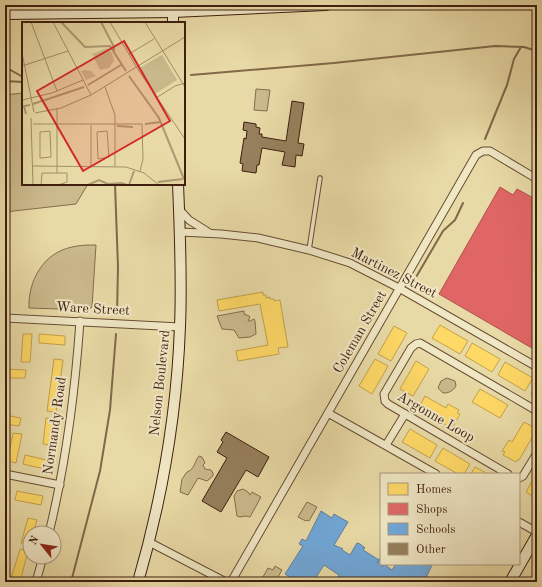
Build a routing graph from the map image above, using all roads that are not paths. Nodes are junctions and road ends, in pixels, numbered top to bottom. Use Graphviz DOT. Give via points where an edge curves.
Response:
graph roads {
  1 [pos="326,5"];
  2 [pos="83,9"];
  3 [pos="173,9"];
  4 [pos="5,14"];
  5 [pos="173,22"];
  6 [pos="320,178"];
  7 [pos="537,178"];
  8 [pos="178,185"];
  9 [pos="179,209"];
  10 [pos="180,232"];
  11 [pos="210,233"];
  12 [pos="309,250"];
  13 [pos="399,288"];
  14 [pos="5,318"];
  15 [pos="80,321"];
  16 [pos="180,327"];
  17 [pos="537,368"];
  18 [pos="537,411"];
  19 [pos="328,413"];
  20 [pos="405,414"];
  21 [pos="386,446"];
  22 [pos="537,453"];
  23 [pos="434,473"];
  24 [pos="506,473"];
  25 [pos="5,474"];
  26 [pos="520,478"];
  27 [pos="60,485"];
  28 [pos="520,523"];
  29 [pos="51,525"];
  30 [pos="537,532"];
  31 [pos="537,536"];
  32 [pos="148,542"];
  33 [pos="41,565"];
  34 [pos="520,565"];
  35 [pos="520,565"];
  36 [pos="36,582"];
  37 [pos="138,582"];
  38 [pos="226,582"];
  39 [pos="231,582"];
  40 [pos="510,582"];
  1 -- 3 [label="street"];
  2 -- 3 [label="street"];
  2 -- 4 [label="street"];
  3 -- 5 [label="street"];
  6 -- 12 [label="lane"];
  7 -- 13 [label="street, Coleman Street" via="490,151 483,150 478,153"];
  8 -- 9 [label="street, Nelson Boulevard"];
  9 -- 10 [label="street, Nelson Boulevard"];
  9 -- 11 [label="street" via="189,220"];
  10 -- 11 [label="street, Martinez Street"];
  10 -- 16 [label="street, Nelson Boulevard"];
  11 -- 12 [label="street, Martinez Street" via="258,238"];
  12 -- 13 [label="street, Martinez Street" via="350,263"];
  13 -- 17 [label="street, Martinez Street"];
  13 -- 19 [label="street, Coleman Street"];
  14 -- 15 [label="street, Ware Street"];
  15 -- 16 [label="street, Ware Street"];
  15 -- 27 [label="street, Normandy Road" via="75,387"];
  16 -- 32 [label="street, Nelson Boulevard" via="169,436"];
  18 -- 20 [label="street, Argonne Loop" via="420,343 411,348 384,394 386,403"];
  19 -- 21 [label="street"];
  19 -- 39 [label="street, Coleman Street"];
  20 -- 21 [label="street"];
  20 -- 24 [label="street, Argonne Loop"];
  21 -- 23 [label="street"];
  22 -- 26 [label="street"];
  25 -- 27 [label="street"];
  27 -- 29 [label="street, Normandy Road"];
  28 -- 30 [label="street"];
  31 -- 35 [label="street"];
  32 -- 37 [label="street, Nelson Boulevard"];
  32 -- 38 [label="street"];
  33 -- 36 [label="street"];
  34 -- 40 [label="street"];
}
